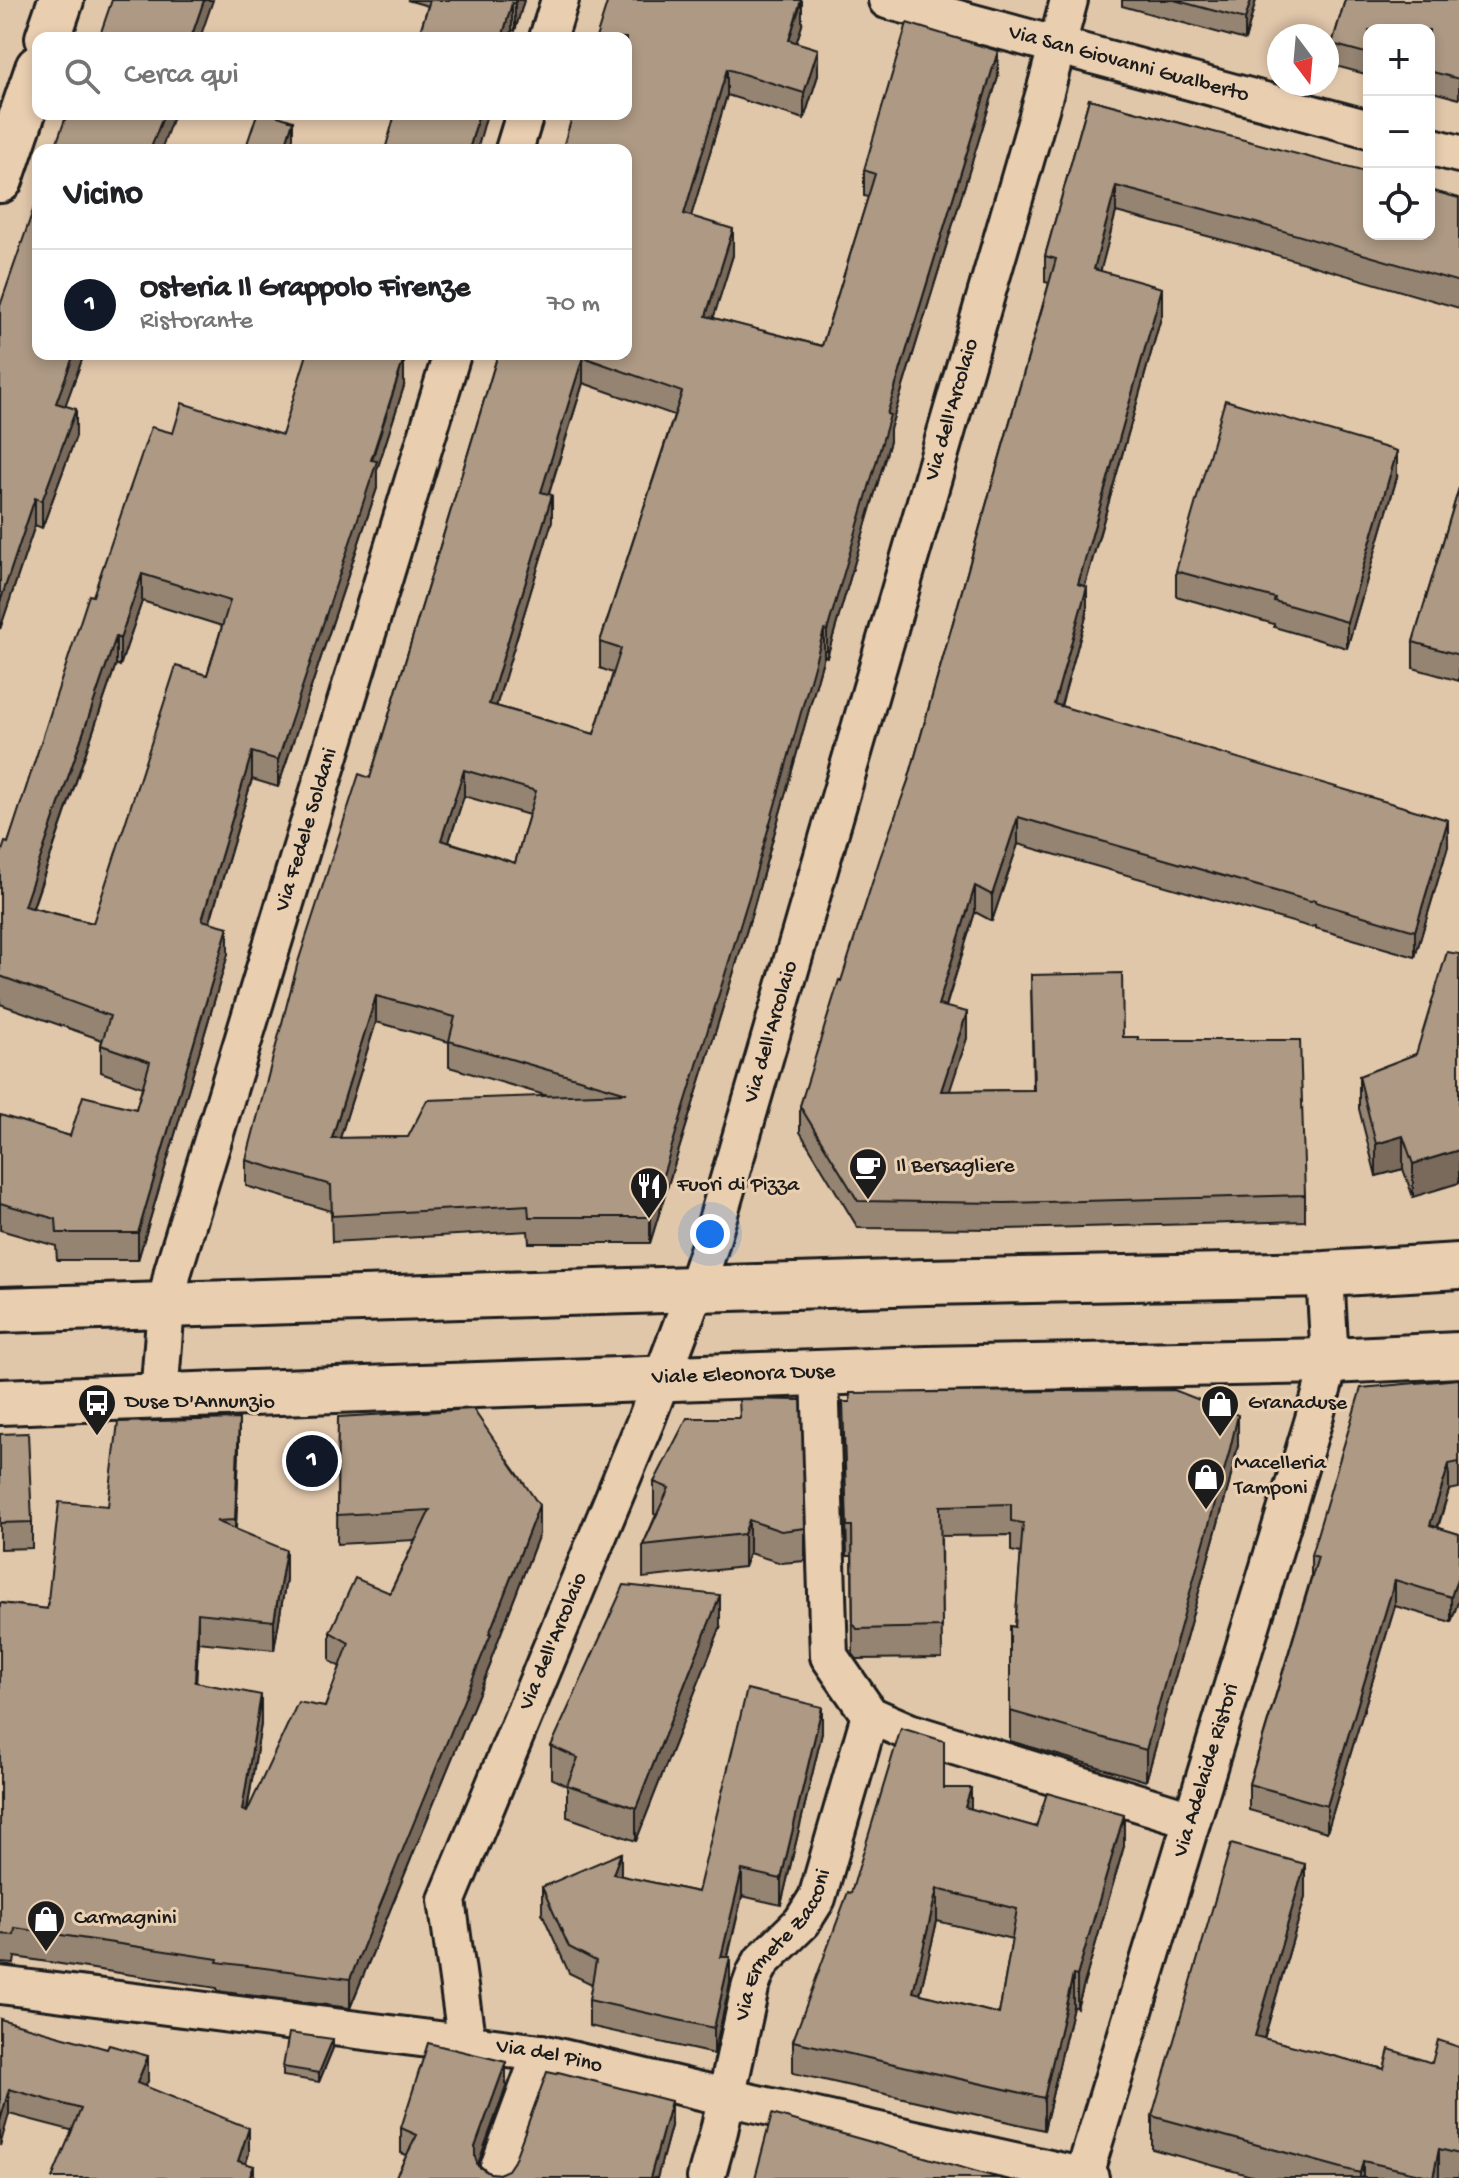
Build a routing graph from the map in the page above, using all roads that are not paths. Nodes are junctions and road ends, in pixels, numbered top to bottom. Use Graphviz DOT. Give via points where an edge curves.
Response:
graph roads {
  1 [pos="61,0"];
  2 [pos="560,0"];
  3 [pos="887,0"];
  4 [pos="1069,0"];
  5 [pos="50,32"];
  6 [pos="550,32"];
  7 [pos="1058,45"];
  8 [pos="32,86"];
  9 [pos="523,120"];
  10 [pos="1363,127"];
  11 [pos="516,144"];
  12 [pos="1435,148"];
  13 [pos="1459,154"];
  14 [pos="0,180"];
  15 [pos="450,360"];
  16 [pos="1459,1266"];
  17 [pos="1325,1274"];
  18 [pos="695,1290"];
  19 [pos="166,1306"];
  20 [pos="0,1310"];
  21 [pos="1459,1355"];
  22 [pos="1330,1361"];
  23 [pos="820,1374"];
  24 [pos="662,1379"];
  25 [pos="159,1397"];
  26 [pos="0,1402"];
  27 [pos="870,1715"];
  28 [pos="1191,1819"];
  29 [pos="0,1985"];
  30 [pos="467,2045"];
  31 [pos="541,2053"];
  32 [pos="726,2097"];
  33 [pos="1085,2177"];
  34 [pos="495,2178"];
  35 [pos="706,2178"];
  1 -- 5 [label="main road"];
  2 -- 6 [label="street"];
  3 -- 7 [label="street, Via San Giovanni Gualberto"];
  4 -- 7 [label="street, Via dell'Arcolaio"];
  7 -- 10 [label="street, Via San Giovanni Gualberto"];
  7 -- 18 [label="street, Via dell'Arcolaio"];
  8 -- 14 [label="main road"];
  9 -- 11 [label="street"];
  12 -- 13 [label="street"];
  15 -- 19 [label="street, Via Fedele Soldani"];
  16 -- 17 [label="main road"];
  17 -- 18 [label="main road"];
  17 -- 22 [label="street"];
  18 -- 19 [label="main road"];
  18 -- 24 [label="street, Via dell'Arcolaio"];
  19 -- 20 [label="main road"];
  19 -- 25 [label="street"];
  21 -- 22 [label="main road, Viale Eleonora Duse"];
  22 -- 23 [label="main road, Viale Eleonora Duse"];
  22 -- 28 [label="street, Via Adelaide Ristori"];
  23 -- 24 [label="main road, Viale Eleonora Duse"];
  23 -- 27 [label="street" via="829,1656"];
  24 -- 25 [label="main road, Viale Eleonora Duse"];
  24 -- 30 [label="street, Via dell'Arcolaio" via="447,1900"];
  25 -- 26 [label="main road, Viale Eleonora Duse"];
  27 -- 28 [label="street" via="909,1732"];
  27 -- 32 [label="street, Via Ermete Zacconi" via="817,1898 755,1974"];
  28 -- 33 [label="street, Via Adelaide Ristori"];
  29 -- 30 [label="street, Via del Pino"];
  30 -- 31 [label="street, Via del Pino"];
  31 -- 32 [label="street, Via del Pino"];
  31 -- 34 [label="street"];
  32 -- 33 [label="street, Via del Pino"];
  32 -- 35 [label="street, Via Ermete Zacconi"];
}
